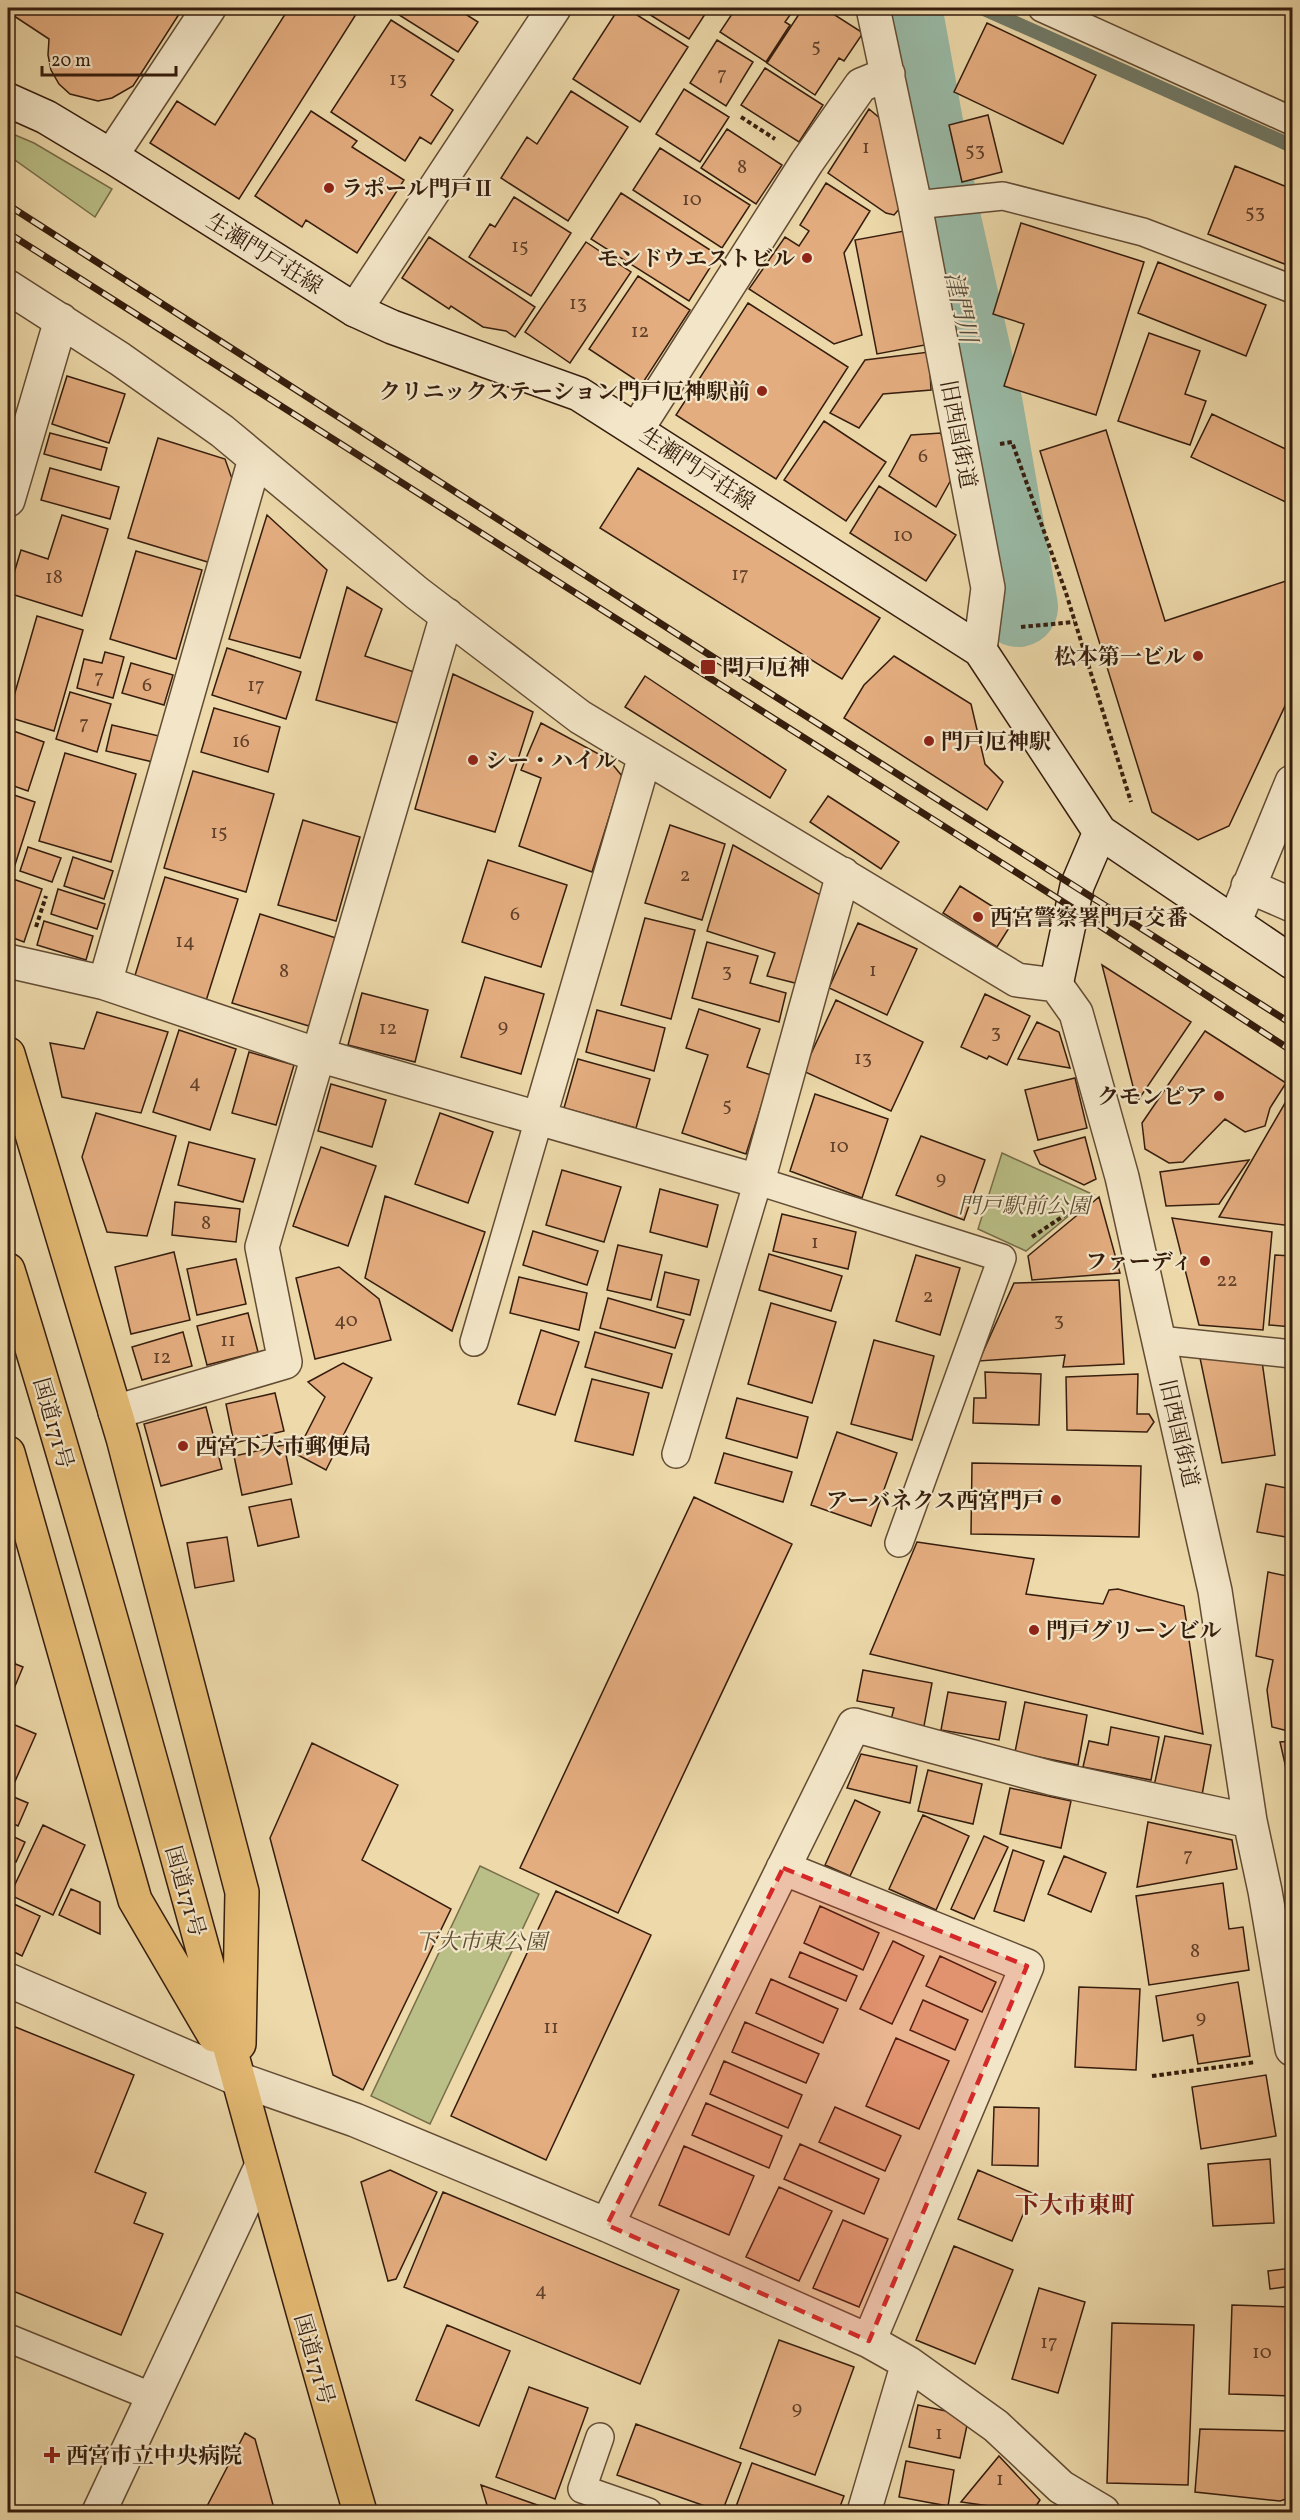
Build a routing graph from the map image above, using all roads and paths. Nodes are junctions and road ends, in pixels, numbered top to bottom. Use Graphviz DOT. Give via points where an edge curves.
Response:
graph roads {
  1 [pos="209,8"];
  2 [pos="554,8"];
  3 [pos="873,8"];
  4 [pos="1042,8"];
  5 [pos="888,74"];
  6 [pos="8,100"];
  7 [pos="1293,121"];
  8 [pos="111,156"];
  9 [pos="923,204"];
  10 [pos="8,287"];
  11 [pos="1293,289"];
  12 [pos="355,310"];
  13 [pos="61,320"];
  14 [pos="637,429"];
  15 [pos="1003,444"];
  16 [pos="255,459"];
  17 [pos="8,500"];
  18 [pos="447,615"];
  19 [pos="1074,622"];
  20 [pos="981,640"];
  21 [pos="645,756"];
  22 [pos="1293,782"];
  23 [pos="1134,811"];
  24 [pos="1100,832"];
  25 [pos="843,874"];
  26 [pos="1248,886"];
  27 [pos="1293,904"];
  28 [pos="1234,922"];
  29 [pos="8,961"];
  30 [pos="1293,962"];
  31 [pos="105,983"];
  32 [pos="1056,985"];
  33 [pos="8,1054"];
  34 [pos="318,1055"];
  35 [pos="539,1119"];
  36 [pos="1122,1177"];
  37 [pos="758,1181"];
  38 [pos="1002,1258"];
  39 [pos="8,1270"];
  40 [pos="1159,1340"];
  41 [pos="474,1342"];
  42 [pos="1293,1354"];
  43 [pos="115,1412"];
  44 [pos="8,1452"];
  45 [pos="676,1454"];
  46 [pos="899,1543"];
  47 [pos="1250,1821"];
  48 [pos="783,1868"];
  49 [pos="1279,1889"];
  50 [pos="8,1980"];
  51 [pos="1293,2049"];
  52 [pos="1257,2062"];
  53 [pos="1152,2076"];
  54 [pos="238,2079"];
  55 [pos="261,2167"];
  56 [pos="607,2225"];
  57 [pos="8,2338"];
  58 [pos="869,2341"];
  59 [pos="908,2363"];
  60 [pos="153,2397"];
  61 [pos="600,2437"];
  62 [pos="99,2512"];
  63 [pos="360,2512"];
  64 [pos="648,2512"];
  65 [pos="864,2512"];
  66 [pos="1103,2512"];
  1 -- 8 [label="street"];
  2 -- 12 [label="street"];
  3 -- 5 [label="street, 旧西国街道"];
  4 -- 7 [label="lane"];
  5 -- 9 [label="street, 旧西国街道"];
  5 -- 14 [label="street" via="861,85 807,162"];
  6 -- 8 [label="street, 生瀬門戸荘線" via="46,117"];
  8 -- 12 [label="street, 生瀬門戸荘線"];
  9 -- 11 [label="lane" via="1003,196 1143,232"];
  9 -- 20 [label="street, 旧西国街道" via="988,588"];
  10 -- 13 [label="street"];
  12 -- 14 [label="street, 生瀬門戸荘線" via="579,394"];
  13 -- 16 [label="street" via="222,431"];
  13 -- 17 [label="street"];
  14 -- 20 [label="street, 生瀬門戸荘線"];
  15 -- 19 [label="path" via="1012,442"];
  16 -- 18 [label="street"];
  16 -- 31 [label="street"];
  18 -- 21 [label="street" via="580,717"];
  18 -- 34 [label="street"];
  19 -- 20 [label="path"];
  19 -- 23 [label="path"];
  20 -- 24 [label="street, 生瀬門戸荘線"];
  21 -- 25 [label="street"];
  21 -- 35 [label="street"];
  22 -- 26 [label="street"];
  24 -- 28 [label="street, 生瀬門戸荘線"];
  24 -- 32 [label="street" via="1077,886"];
  25 -- 32 [label="street" via="1017,980"];
  25 -- 37 [label="street"];
  26 -- 27 [label="street"];
  26 -- 28 [label="street"];
  28 -- 30 [label="street, 生瀬門戸荘線"];
  29 -- 31 [label="street"];
  31 -- 34 [label="street"];
  32 -- 36 [label="street, 旧西国街道" via="1076,1013"];
  33 -- 43 [label="highway"];
  34 -- 35 [label="street"];
  34 -- 43 [label="street" via="262,1247 285,1362"];
  35 -- 37 [label="street"];
  35 -- 41 [label="lane"];
  36 -- 38 [label="path"];
  36 -- 40 [label="street, 旧西国街道"];
  37 -- 38 [label="lane"];
  37 -- 45 [label="lane"];
  38 -- 46 [label="lane"];
  39 -- 54 [label="highway, 国道171号"];
  40 -- 42 [label="lane"];
  40 -- 47 [label="street, 旧西国街道" via="1215,1592"];
  43 -- 54 [label="highway" via="242,1892"];
  44 -- 54 [label="highway" via="135,1900"];
  47 -- 48 [label="street" via="1051,1778 854,1725"];
  47 -- 49 [label="street, 旧西国街道"];
  48 -- 56 [label="street"];
  48 -- 58 [label="street" via="1027,1966"];
  49 -- 51 [label="street, 旧西国街道"];
  50 -- 54 [label="street"];
  52 -- 53 [label="path"];
  54 -- 55 [label="highway, 国道171号"];
  54 -- 56 [label="street" via="355,2120"];
  55 -- 60 [label="street"];
  55 -- 63 [label="highway, 国道171号"];
  56 -- 58 [label="street"];
  57 -- 60 [label="lane"];
  58 -- 59 [label="street"];
  59 -- 65 [label="street"];
  59 -- 66 [label="street" via="996,2426 1061,2487"];
  60 -- 62 [label="street"];
  61 -- 64 [label="lane" via="582,2489"];
}
